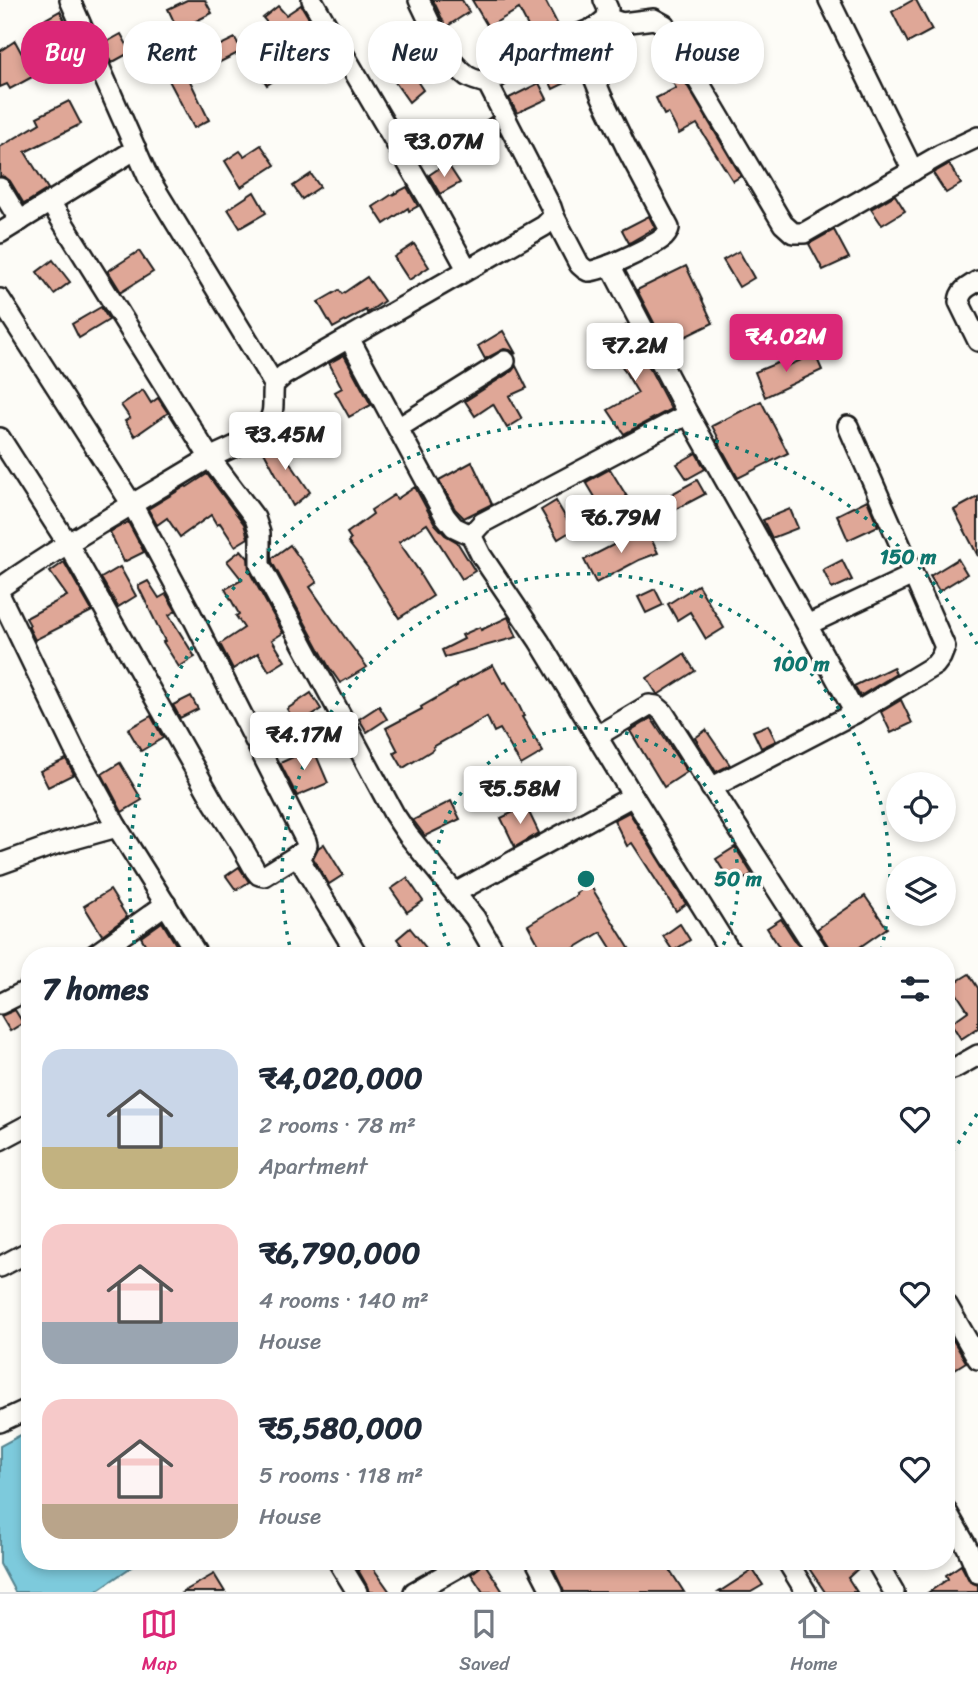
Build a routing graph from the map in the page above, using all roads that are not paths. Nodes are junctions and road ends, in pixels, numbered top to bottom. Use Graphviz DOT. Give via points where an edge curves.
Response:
graph roads {
  1 [pos="70,0"];
  2 [pos="312,0"];
  3 [pos="419,0"];
  4 [pos="661,0"];
  5 [pos="829,0"];
  6 [pos="606,9"];
  7 [pos="654,19"];
  8 [pos="476,80"];
  9 [pos="488,84"];
  10 [pos="597,84"];
  11 [pos="978,137"];
  12 [pos="135,149"];
  13 [pos="913,171"];
  14 [pos="0,188"];
  15 [pos="50,202"];
  16 [pos="554,216"];
  17 [pos="20,221"];
  18 [pos="0,233"];
  19 [pos="610,265"];
  20 [pos="467,269"];
  21 [pos="978,281"];
  22 [pos="0,299"];
  23 [pos="349,338"];
  24 [pos="978,341"];
  25 [pos="505,361"];
  26 [pos="274,384"];
  27 [pos="688,414"];
  28 [pos="848,426"];
  29 [pos="398,428"];
  30 [pos="0,438"];
  31 [pos="210,458"];
  32 [pos="133,506"];
  33 [pos="471,535"];
  34 [pos="68,544"];
  35 [pos="913,575"];
  36 [pos="0,588"];
  37 [pos="0,596"];
  38 [pos="807,625"];
  39 [pos="855,713"];
  40 [pos="597,736"];
  41 [pos="710,788"];
  42 [pos="633,796"];
  43 [pos="117,827"];
  44 [pos="297,855"];
  45 [pos="0,864"];
  46 [pos="454,893"];
  47 [pos="166,904"];
  48 [pos="106,947"];
  49 [pos="192,947"];
  50 [pos="353,947"];
  51 [pos="491,947"];
  52 [pos="727,947"];
  53 [pos="814,947"];
  54 [pos="21,994"];
  55 [pos="0,1004"];
  56 [pos="978,1055"];
  57 [pos="955,1067"];
  58 [pos="21,1129"];
  59 [pos="0,1140"];
  60 [pos="21,1256"];
  61 [pos="0,1267"];
  62 [pos="955,1319"];
  63 [pos="978,1359"];
  64 [pos="21,1412"];
  65 [pos="0,1422"];
  66 [pos="955,1526"];
  67 [pos="976,1562"];
  68 [pos="344,1570"];
  69 [pos="453,1570"];
  70 [pos="541,1570"];
  71 [pos="793,1570"];
  72 [pos="881,1570"];
  73 [pos="357,1592"];
  74 [pos="414,1592"];
  75 [pos="552,1592"];
  76 [pos="806,1592"];
  77 [pos="894,1592"];
  1 -- 12 [label="street"];
  2 -- 20 [label="street"];
  3 -- 8 [label="street" via="450,58"];
  4 -- 7 [label="street"];
  5 -- 13 [label="street"];
  6 -- 7 [label="street" via="622,23"];
  7 -- 13 [label="street" via="665,25 783,224 793,233 804,233"];
  9 -- 16 [label="street"];
  10 -- 19 [label="street" via="669,228 659,241"];
  11 -- 13 [label="street"];
  12 -- 15 [label="street"];
  12 -- 26 [label="street"];
  14 -- 17 [label="street"];
  15 -- 17 [label="street"];
  15 -- 31 [label="street"];
  16 -- 19 [label="street" via="584,270"];
  16 -- 20 [label="street"];
  17 -- 18 [label="street"];
  19 -- 27 [label="street"];
  20 -- 23 [label="street"];
  21 -- 24 [label="street" via="964,288 959,302"];
  22 -- 32 [label="street"];
  23 -- 26 [label="street"];
  23 -- 29 [label="street"];
  25 -- 29 [label="street"];
  26 -- 31 [label="street" via="268,423"];
  27 -- 33 [label="street" via="482,523"];
  27 -- 38 [label="street"];
  28 -- 35 [label="street"];
  29 -- 33 [label="street" via="445,516 454,527"];
  30 -- 34 [label="street"];
  31 -- 32 [label="street"];
  31 -- 46 [label="street" via="255,518 260,565 384,797"];
  32 -- 34 [label="street"];
  32 -- 44 [label="street" via="306,841 304,851"];
  33 -- 40 [label="street"];
  34 -- 36 [label="street"];
  34 -- 44 [label="street" via="255,870 264,876"];
  35 -- 38 [label="street"];
  35 -- 39 [label="street" via="944,647 942,657"];
  37 -- 43 [label="street"];
  38 -- 39 [label="street"];
  39 -- 41 [label="street"];
  40 -- 41 [label="street" via="649,705 656,706"];
  40 -- 42 [label="street"];
  41 -- 53 [label="street"];
  42 -- 46 [label="street"];
  42 -- 52 [label="street"];
  43 -- 45 [label="street"];
  43 -- 47 [label="street"];
  44 -- 50 [label="street"];
  46 -- 51 [label="street"];
  47 -- 48 [label="street"];
  47 -- 49 [label="street"];
  54 -- 55 [label="street"];
  56 -- 57 [label="street"];
  58 -- 59 [label="street"];
  60 -- 61 [label="street"];
  62 -- 63 [label="street"];
  64 -- 65 [label="street"];
  66 -- 67 [label="street"];
  68 -- 73 [label="street"];
  69 -- 74 [label="street"];
  70 -- 75 [label="street"];
  71 -- 76 [label="street"];
  72 -- 77 [label="street"];
}
